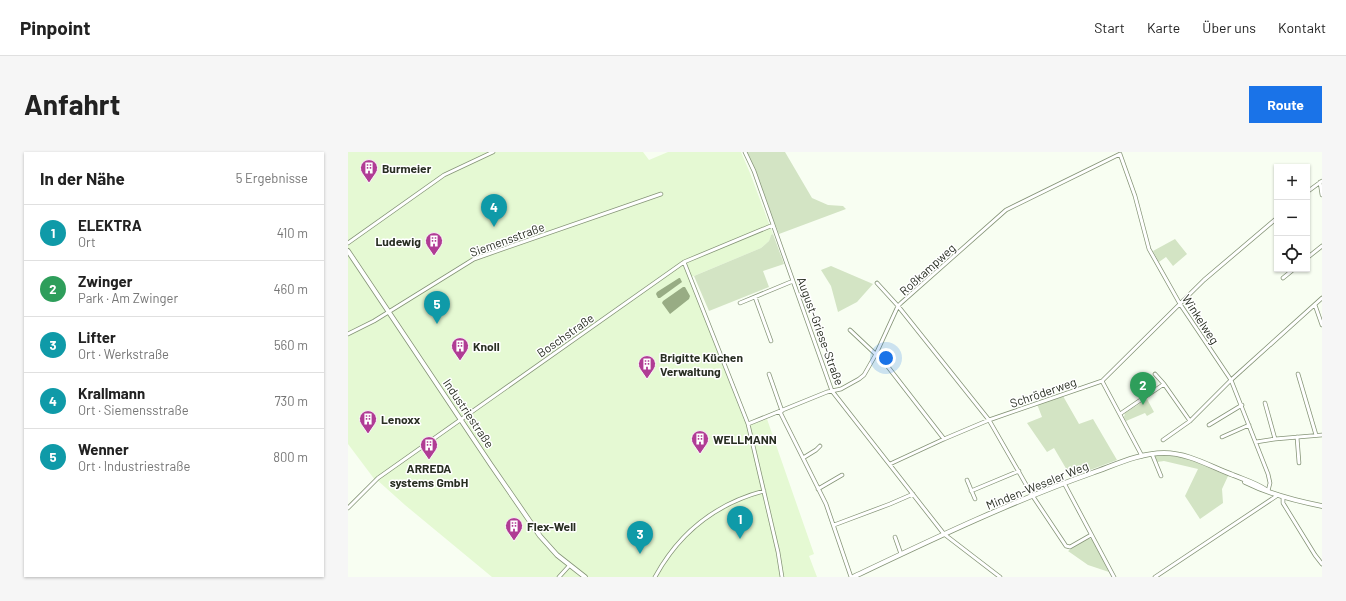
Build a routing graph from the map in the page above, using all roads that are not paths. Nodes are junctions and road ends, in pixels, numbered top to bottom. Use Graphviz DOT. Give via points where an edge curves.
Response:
graph roads {
  1 [pos="493,152"];
  2 [pos="745,152"];
  3 [pos="1120,154"];
  4 [pos="1321,182"];
  5 [pos="1310,190"];
  6 [pos="661,194"];
  7 [pos="1322,195"];
  8 [pos="1274,221"];
  9 [pos="773,225"];
  10 [pos="348,242"];
  11 [pos="1322,246"];
  12 [pos="348,251"];
  13 [pos="1310,256"];
  14 [pos="684,262"];
  15 [pos="1290,272"];
  16 [pos="1283,278"];
  17 [pos="793,281"];
  18 [pos="877,283"];
  19 [pos="755,297"];
  20 [pos="1322,298"];
  21 [pos="740,303"];
  22 [pos="1180,304"];
  23 [pos="1315,305"];
  24 [pos="898,306"];
  25 [pos="389,312"];
  26 [pos="1322,325"];
  27 [pos="850,330"];
  28 [pos="348,334"];
  29 [pos="771,341"];
  30 [pos="876,354"];
  31 [pos="769,374"];
  32 [pos="1155,374"];
  33 [pos="1298,374"];
  34 [pos="1231,380"];
  35 [pos="1102,381"];
  36 [pos="1164,384"];
  37 [pos="832,391"];
  38 [pos="1265,403"];
  39 [pos="1242,405"];
  40 [pos="781,411"];
  41 [pos="1120,414"];
  42 [pos="461,420"];
  43 [pos="990,420"];
  44 [pos="1190,421"];
  45 [pos="748,424"];
  46 [pos="1209,425"];
  47 [pos="1249,425"];
  48 [pos="1316,435"];
  49 [pos="1322,435"];
  50 [pos="1222,437"];
  51 [pos="1297,437"];
  52 [pos="944,439"];
  53 [pos="1275,439"];
  54 [pos="1163,440"];
  55 [pos="1256,442"];
  56 [pos="820,446"];
  57 [pos="1152,454"];
  58 [pos="1142,456"];
  59 [pos="803,458"];
  60 [pos="1299,463"];
  61 [pos="890,464"];
  62 [pos="1018,472"];
  63 [pos="842,475"];
  64 [pos="1161,476"];
  65 [pos="967,480"];
  66 [pos="1064,483"];
  67 [pos="818,489"];
  68 [pos="764,491"];
  69 [pos="971,491"];
  70 [pos="1267,491"];
  71 [pos="913,494"];
  72 [pos="1032,495"];
  73 [pos="1280,496"];
  74 [pos="975,499"];
  75 [pos="1322,506"];
  76 [pos="348,508"];
  77 [pos="834,525"];
  78 [pos="944,534"];
  79 [pos="1091,535"];
  80 [pos="895,537"];
  81 [pos="901,554"];
  82 [pos="1322,564"];
  83 [pos="570,566"];
  84 [pos="559,577"];
  85 [pos="585,577"];
  86 [pos="655,577"];
  87 [pos="782,577"];
  88 [pos="852,577"];
  89 [pos="1000,577"];
  90 [pos="1114,577"];
  91 [pos="1155,577"];
  1 -- 10 [label="street" via="444,175"];
  2 -- 9 [label="street, August-Griese-Straße"];
  3 -- 22 [label="street, Winkelweg" via="1135,196 1149,249"];
  3 -- 24 [label="street, Roßkampweg" via="1006,210"];
  4 -- 5 [label="street"];
  4 -- 7 [label="street"];
  6 -- 25 [label="street, Siemensstraße" via="474,259"];
  8 -- 22 [label="street, Schröderweg" via="1204,280"];
  9 -- 14 [label="street, Boschstraße"];
  9 -- 17 [label="street, August-Griese-Straße"];
  11 -- 13 [label="street"];
  12 -- 25 [label="street, Industriestraße"];
  14 -- 42 [label="street, Boschstraße"];
  14 -- 45 [label="street"];
  15 -- 16 [label="street"];
  17 -- 19 [label="street"];
  17 -- 37 [label="street, August-Griese-Straße"];
  18 -- 24 [label="street"];
  19 -- 21 [label="street"];
  19 -- 29 [label="street"];
  20 -- 23 [label="street"];
  22 -- 34 [label="street, Winkelweg"];
  22 -- 35 [label="street, Schröderweg"];
  23 -- 26 [label="street"];
  23 -- 34 [label="street"];
  24 -- 30 [label="street, Roßkampweg"];
  24 -- 43 [label="street"];
  25 -- 28 [label="street, Siemensstraße"];
  25 -- 42 [label="street, Industriestraße"];
  27 -- 30 [label="street"];
  30 -- 37 [label="street, Roßkampweg" via="864,375 841,389"];
  30 -- 52 [label="street"];
  31 -- 40 [label="street"];
  32 -- 36 [label="street"];
  33 -- 48 [label="street"];
  34 -- 39 [label="street, Winkelweg"];
  34 -- 44 [label="street"];
  35 -- 41 [label="street"];
  35 -- 43 [label="street, Schröderweg"];
  36 -- 41 [label="street"];
  36 -- 44 [label="street"];
  37 -- 40 [label="street, Roßkampweg"];
  37 -- 61 [label="street, August-Griese-Straße"];
  38 -- 53 [label="street"];
  39 -- 46 [label="street"];
  39 -- 47 [label="street, Winkelweg"];
  40 -- 45 [label="street, Roßkampweg"];
  40 -- 59 [label="street"];
  41 -- 58 [label="street"];
  42 -- 76 [label="street, Boschstraße" via="378,478"];
  42 -- 83 [label="street, Industriestraße" via="540,536"];
  43 -- 52 [label="street, Schröderweg"];
  43 -- 62 [label="street"];
  44 -- 54 [label="street"];
  45 -- 68 [label="street"];
  47 -- 50 [label="street"];
  47 -- 55 [label="street, Winkelweg"];
  48 -- 49 [label="street"];
  48 -- 51 [label="street"];
  51 -- 53 [label="street"];
  51 -- 60 [label="street"];
  52 -- 61 [label="street, Schröderweg"];
  53 -- 55 [label="street"];
  55 -- 70 [label="street, Winkelweg" via="1269,479"];
  56 -- 59 [label="street"];
  57 -- 58 [label="street, Minden-Weseler Weg"];
  57 -- 64 [label="street"];
  57 -- 70 [label="street, Minden-Weseler Weg" via="1186,456"];
  58 -- 66 [label="street, Minden-Weseler Weg"];
  59 -- 67 [label="street"];
  61 -- 71 [label="street, August-Griese-Straße"];
  62 -- 69 [label="street"];
  62 -- 72 [label="street"];
  63 -- 67 [label="street"];
  65 -- 69 [label="street"];
  66 -- 72 [label="street, Minden-Weseler Weg"];
  66 -- 79 [label="street"];
  67 -- 77 [label="street"];
  68 -- 86 [label="street" via="731,503 703,520 676,546"];
  68 -- 87 [label="street"];
  69 -- 74 [label="street"];
  70 -- 73 [label="street, Minden-Weseler Weg"];
  71 -- 77 [label="street"];
  71 -- 78 [label="street, August-Griese-Straße"];
  72 -- 78 [label="street, Minden-Weseler Weg"];
  72 -- 79 [label="street" via="1066,546 1070,548"];
  73 -- 75 [label="street, Minden-Weseler Weg"];
  73 -- 82 [label="street"];
  73 -- 91 [label="street"];
  77 -- 88 [label="street"];
  78 -- 81 [label="street, Minden-Weseler Weg"];
  78 -- 89 [label="street, August-Griese-Straße"];
  79 -- 90 [label="street"];
  80 -- 81 [label="street"];
  81 -- 88 [label="street, Minden-Weseler Weg"];
  83 -- 84 [label="street"];
  83 -- 85 [label="street, Industriestraße"];
}
